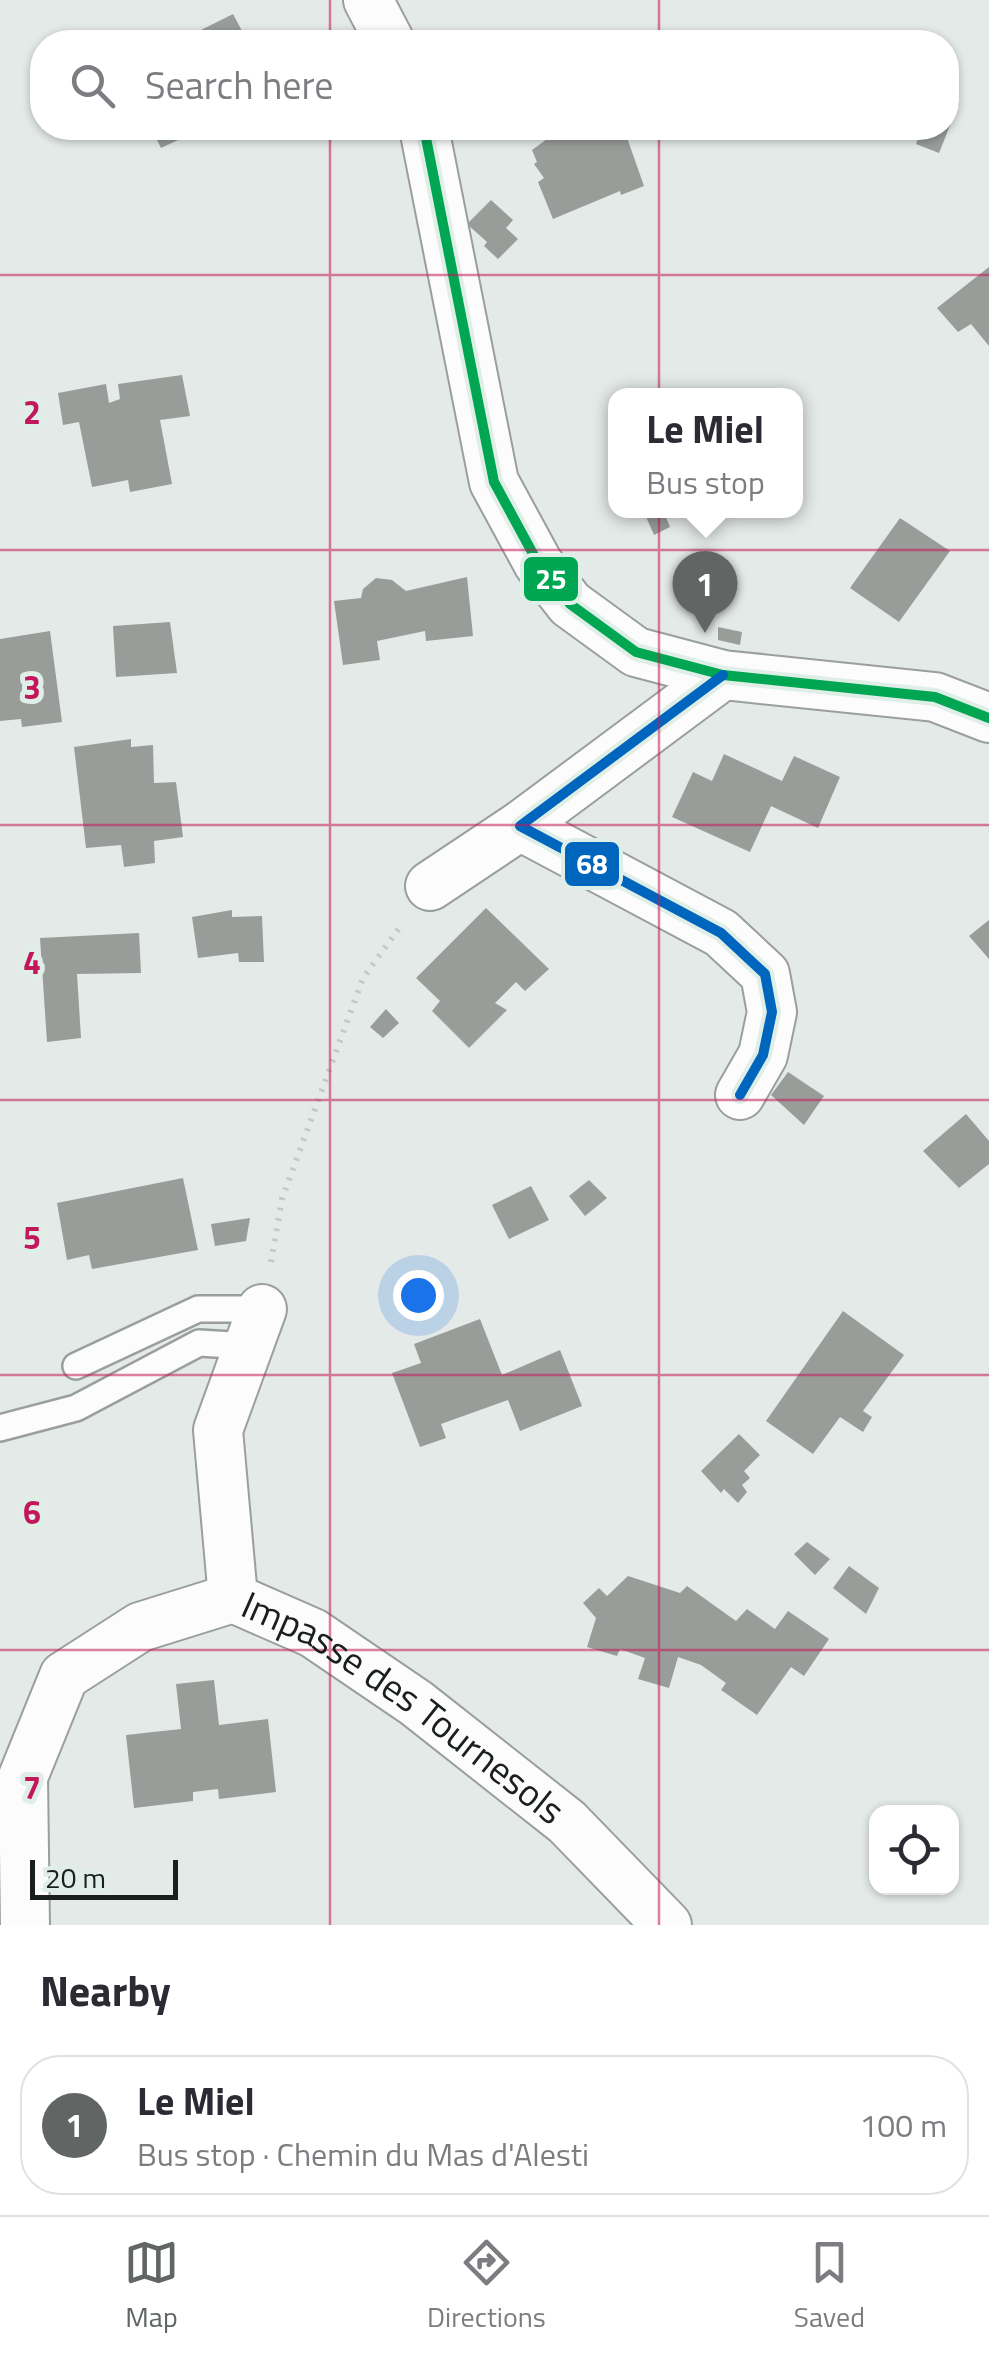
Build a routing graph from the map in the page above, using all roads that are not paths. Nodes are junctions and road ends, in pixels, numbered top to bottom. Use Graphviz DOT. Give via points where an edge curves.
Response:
graph roads {
  1 [pos="368,0"];
  2 [pos="384,30"];
  3 [pos="426,140"];
  4 [pos="722,675"];
  5 [pos="989,718"];
  6 [pos="520,826"];
  7 [pos="430,886"];
  8 [pos="740,1095"];
  9 [pos="255,1327"];
  10 [pos="76,1366"];
  11 [pos="0,1428"];
  12 [pos="233,1598"];
  13 [pos="25,1925"];
  14 [pos="667,1925"];
  1 -- 2 [label="street"];
  3 -- 4 [label="street" via="494,482 538,563 570,604 636,652"];
  4 -- 5 [label="street" via="935,697"];
  4 -- 6 [label="street"];
  6 -- 7 [label="street"];
  6 -- 8 [label="street" via="721,933 765,974 772,1012 763,1055"];
  9 -- 10 [label="lane" via="198,1309"];
  9 -- 11 [label="lane" via="199,1343 76,1408"];
  9 -- 12 [label="street" via="218,1430"];
  12 -- 13 [label="street, Impasse des Tournesols" via="140,1627 64,1676 23,1777"];
  12 -- 14 [label="street, Impasse des Tournesols" via="313,1632 416,1703 568,1822"];
}
